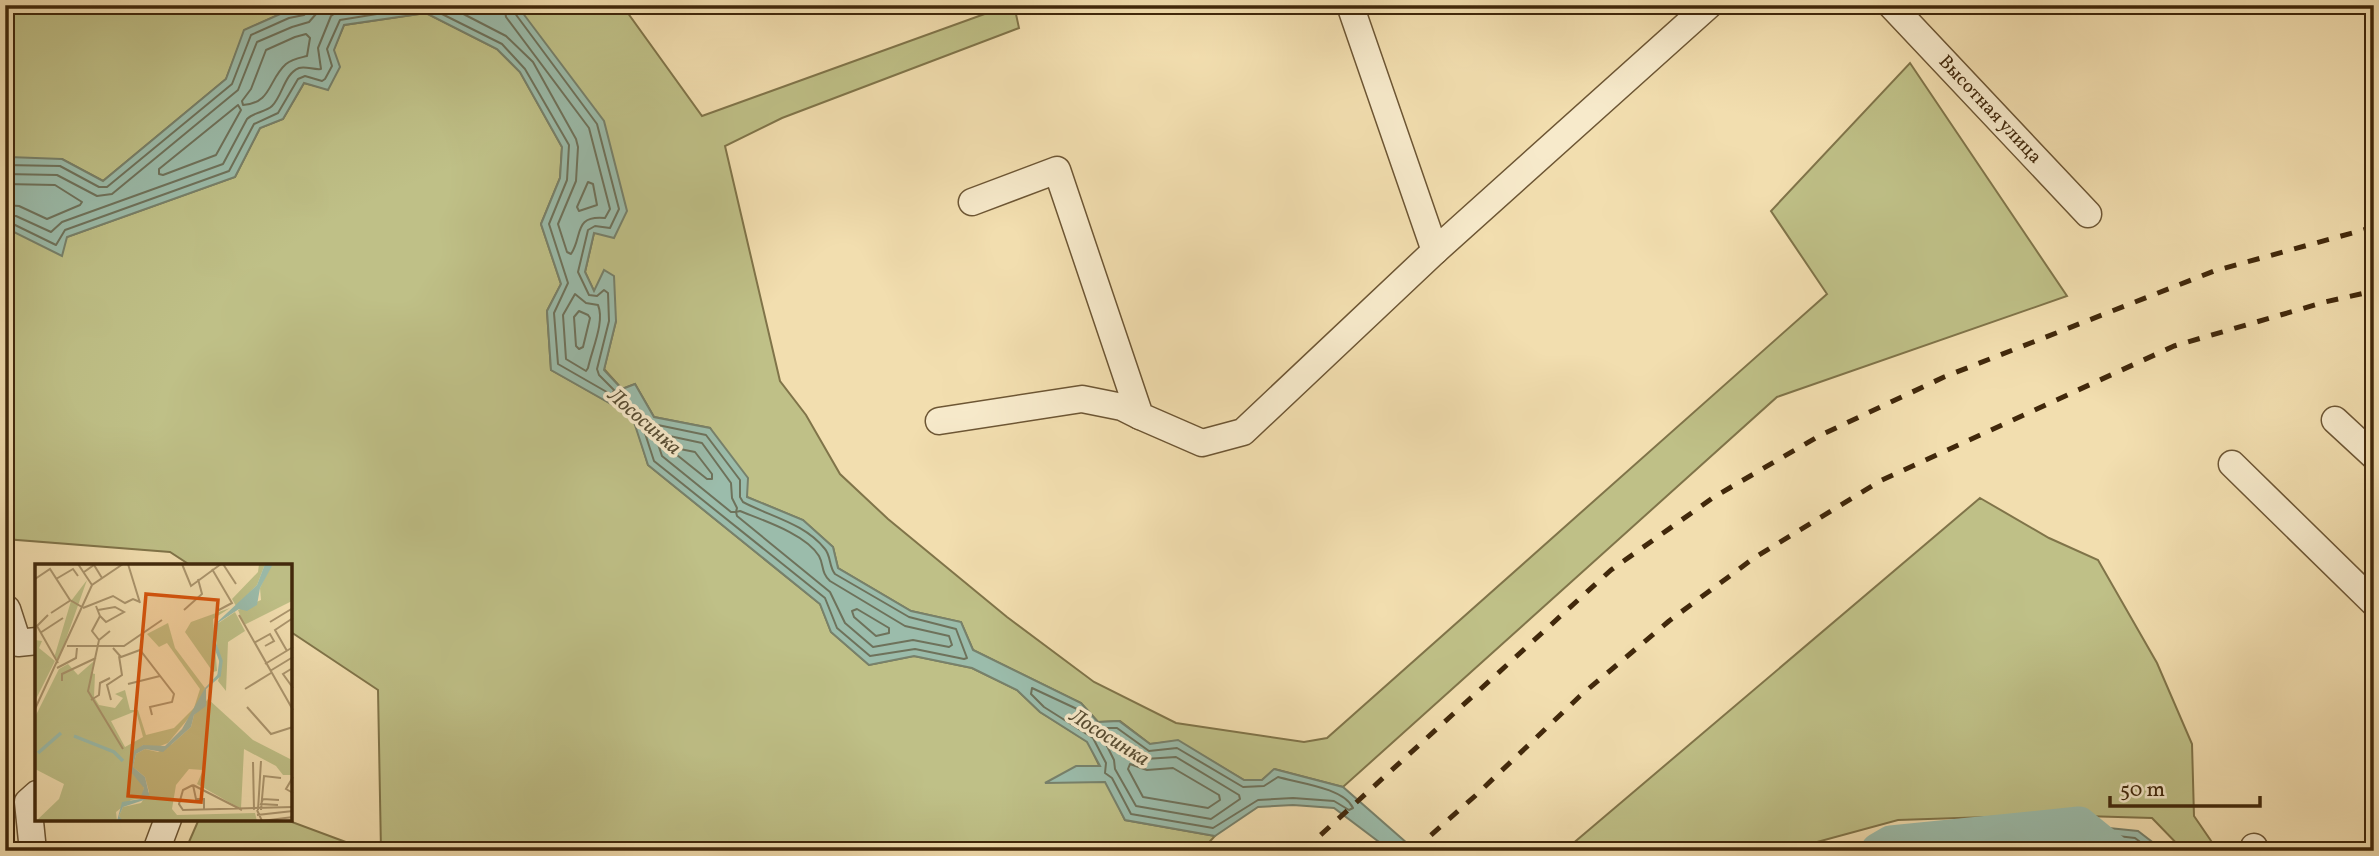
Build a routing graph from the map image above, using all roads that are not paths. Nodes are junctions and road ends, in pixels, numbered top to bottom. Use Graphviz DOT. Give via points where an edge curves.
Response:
graph roads {
  1 [pos="1350,5"];
  2 [pos="1709,5"];
  3 [pos="1891,5"];
  4 [pos="972,202"];
  5 [pos="2088,214"];
  6 [pos="1435,251"];
  7 [pos="1140,416"];
  8 [pos="2335,420"];
  9 [pos="939,421"];
  10 [pos="2374,456"];
  11 [pos="2232,464"];
  12 [pos="2374,603"];
  13 [pos="5,609"];
  14 [pos="35,641"];
  15 [pos="35,795"];
  16 [pos="167,821"];
  17 [pos="33,851"];
  18 [pos="156,851"];
  1 -- 6 [label="lane"];
  2 -- 6 [label="lane"];
  3 -- 5 [label="lane, Высотная улица"];
  4 -- 7 [label="lane" via="1057,170"];
  6 -- 7 [label="lane" via="1242,432 1202,443"];
  7 -- 9 [label="lane" via="1122,407 1082,399"];
  8 -- 10 [label="lane"];
  11 -- 12 [label="lane"];
  13 -- 14 [label="lane" via="18,643"];
  15 -- 17 [label="lane" via="28,802"];
  16 -- 18 [label="lane"];
}
